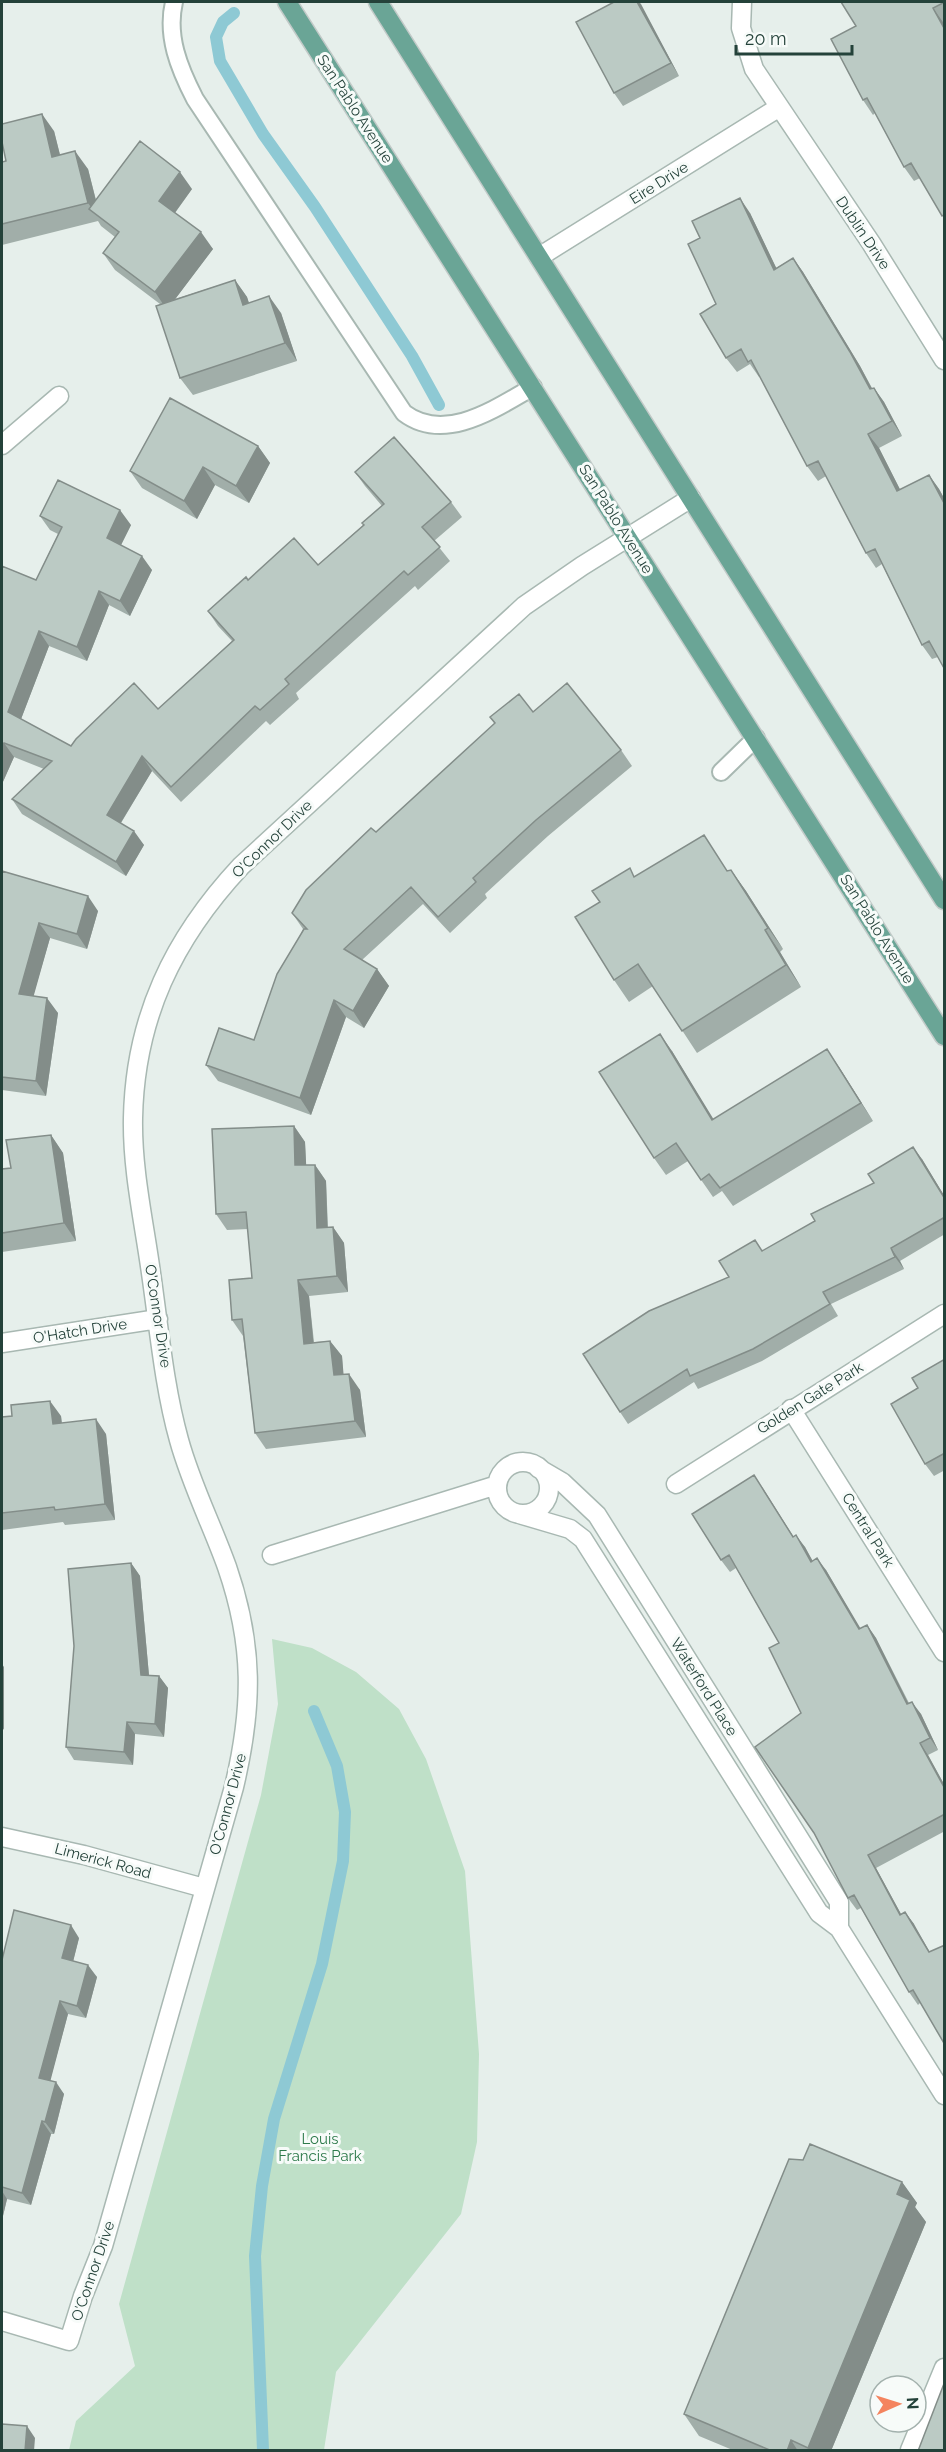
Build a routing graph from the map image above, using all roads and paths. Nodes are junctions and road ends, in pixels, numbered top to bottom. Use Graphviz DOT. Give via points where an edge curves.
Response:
graph roads {
  1 [pos="174,2"];
  2 [pos="287,2"];
  3 [pos="378,2"];
  4 [pos="742,2"];
  5 [pos="778,108"];
  6 [pos="539,257"];
  7 [pos="945,360"];
  8 [pos="533,387"];
  9 [pos="59,396"];
  10 [pos="2,445"];
  11 [pos="691,498"];
  12 [pos="627,537"];
  13 [pos="756,738"];
  14 [pos="721,772"];
  15 [pos="945,900"];
  16 [pos="945,1036"];
  17 [pos="945,1314"];
  18 [pos="158,1319"];
  19 [pos="2,1343"];
  20 [pos="791,1409"];
  21 [pos="538,1468"];
  22 [pos="676,1484"];
  23 [pos="497,1485"];
  24 [pos="519,1514"];
  25 [pos="272,1555"];
  26 [pos="945,1652"];
  27 [pos="2,1837"];
  28 [pos="204,1888"];
  29 [pos="839,1928"];
  30 [pos="945,2095"];
  31 [pos="2,2321"];
  32 [pos="945,2368"];
  33 [pos="910,2451"];
  1 -- 8 [label="lane" via="171,14 175,53 195,99 404,413 424,424 455,423 488,412"];
  2 -- 8 [label="main road, San Pablo Avenue"];
  3 -- 6 [label="main road"];
  4 -- 5 [label="street, Dublin Drive" via="741,28 746,49 753,69"];
  5 -- 6 [label="street, Eire Drive"];
  5 -- 7 [label="street, Dublin Drive"];
  6 -- 11 [label="main road"];
  8 -- 12 [label="main road, San Pablo Avenue"];
  9 -- 10 [label="street"];
  11 -- 12 [label="street, O'Connor Drive"];
  11 -- 15 [label="main road"];
  12 -- 13 [label="main road, San Pablo Avenue"];
  12 -- 18 [label="street, O'Connor Drive" via="562,579 508,621 241,866 189,930 150,1011 135,1092 136,1162"];
  13 -- 14 [label="lane"];
  13 -- 16 [label="main road, San Pablo Avenue"];
  17 -- 20 [label="street, Golden Gate Park"];
  18 -- 19 [label="street, O'Hatch Drive"];
  18 -- 28 [label="street, O'Connor Drive" via="178,1439 227,1567 246,1635 244,1747"];
  20 -- 22 [label="street, Golden Gate Park"];
  20 -- 26 [label="street, Central Park"];
  21 -- 23 [label="street, Waterford Place" via="516,1463 505,1469"];
  21 -- 24 [label="street" via="546,1478 547,1498 532,1512"];
  21 -- 29 [label="street, Waterford Place" via="562,1482 597,1515 839,1902"];
  23 -- 24 [label="street, Waterford Place" via="502,1504"];
  23 -- 25 [label="street"];
  24 -- 29 [label="street, Waterford Place" via="570,1529 583,1539 819,1914"];
  27 -- 28 [label="street, Limerick Road"];
  28 -- 31 [label="street, O'Connor Drive" via="103,2246 69,2341"];
  29 -- 30 [label="street, Waterford Place"];
  32 -- 33 [label="street"];
}
